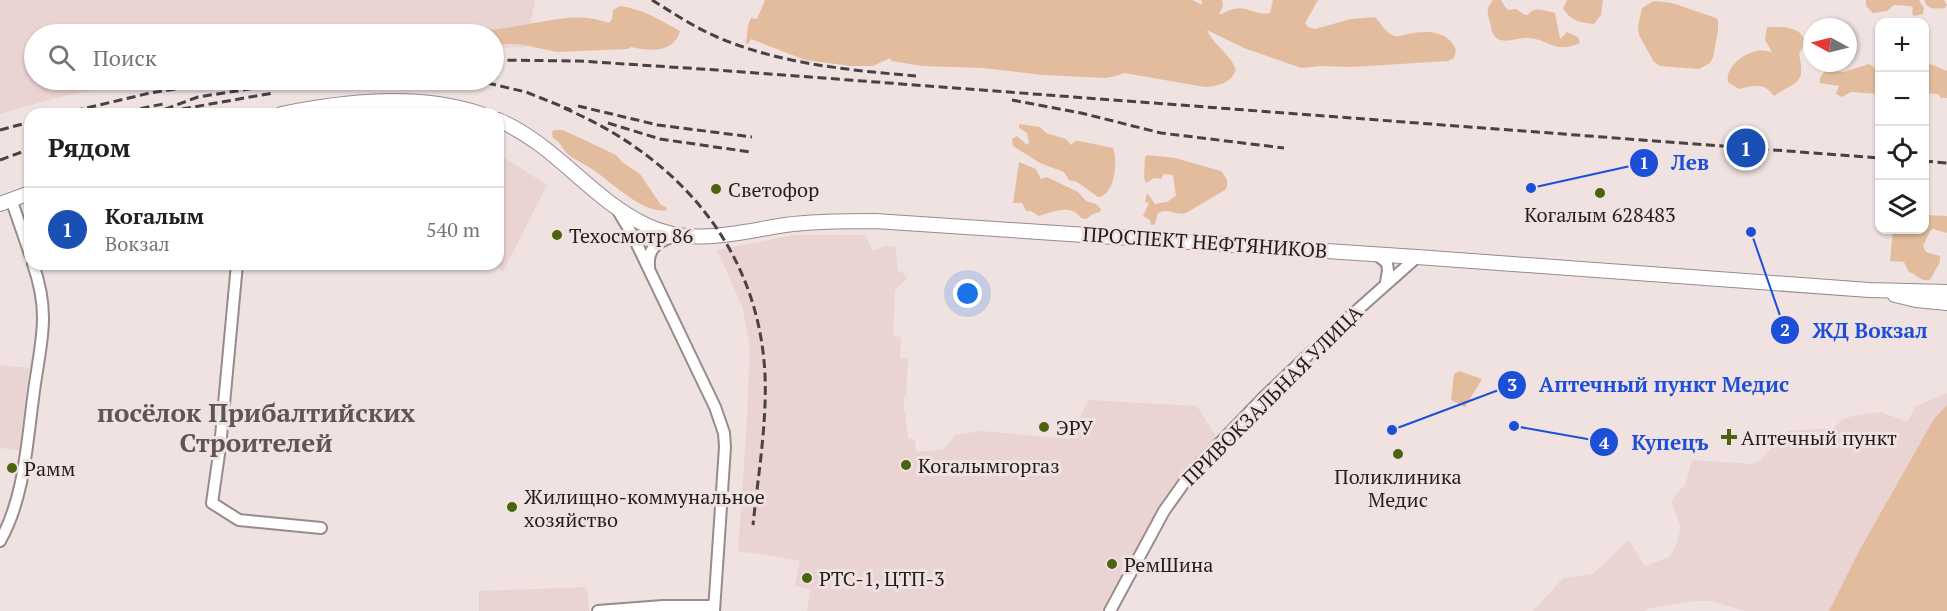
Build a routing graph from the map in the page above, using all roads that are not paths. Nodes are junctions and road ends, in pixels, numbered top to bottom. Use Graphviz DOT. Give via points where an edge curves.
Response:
graph roads {
  1 [pos="317,108"];
  2 [pos="454,108"];
  3 [pos="504,123"];
  4 [pos="24,195"];
  5 [pos="6,202"];
  6 [pos="614,204"];
  7 [pos="678,235"];
  8 [pos="24,241"];
  9 [pos="1376,254"];
  10 [pos="1417,257"];
  11 [pos="649,269"];
  12 [pos="34,270"];
  13 [pos="236,270"];
  14 [pos="1386,282"];
  15 [pos="1869,290"];
  16 [pos="1947,292"];
  17 [pos="1947,303"];
  18 [pos="321,528"];
  19 [pos="0,542"];
  20 [pos="714,609"];
  21 [pos="598,611"];
  22 [pos="1110,611"];
  1 -- 2 [label="main road" via="391,102"];
  3 -- 6 [label="main road, ПРОСПЕКТ НЕФТЯНИКОВ" via="531,138"];
  4 -- 5 [label="main road"];
  5 -- 8 [label="street"];
  6 -- 7 [label="main road, ПРОСПЕКТ НЕФТЯНИКОВ" via="646,225"];
  6 -- 11 [label="street"];
  7 -- 9 [label="main road, ПРОСПЕКТ НЕФТЯНИКОВ" via="711,237 813,222 876,221"];
  7 -- 11 [label="street" via="655,245 649,256"];
  9 -- 10 [label="main road, ПРОСПЕКТ НЕФТЯНИКОВ"];
  9 -- 14 [label="street" via="1387,263"];
  10 -- 14 [label="street, ПРИВОКЗАЛЬНАЯ УЛИЦА"];
  10 -- 15 [label="main road, ПРОСПЕКТ НЕФТЯНИКОВ"];
  11 -- 20 [label="street" via="724,433"];
  12 -- 19 [label="street" via="41,297 42,333 24,459 15,503"];
  13 -- 18 [label="street" via="213,503 239,520"];
  14 -- 22 [label="street, ПРИВОКЗАЛЬНАЯ УЛИЦА" via="1262,399 1191,473 1164,511"];
  15 -- 16 [label="main road, ПРОСПЕКТ НЕФТЯНИКОВ"];
  15 -- 17 [label="main road"];
  20 -- 21 [label="street" via="663,606"];
}
